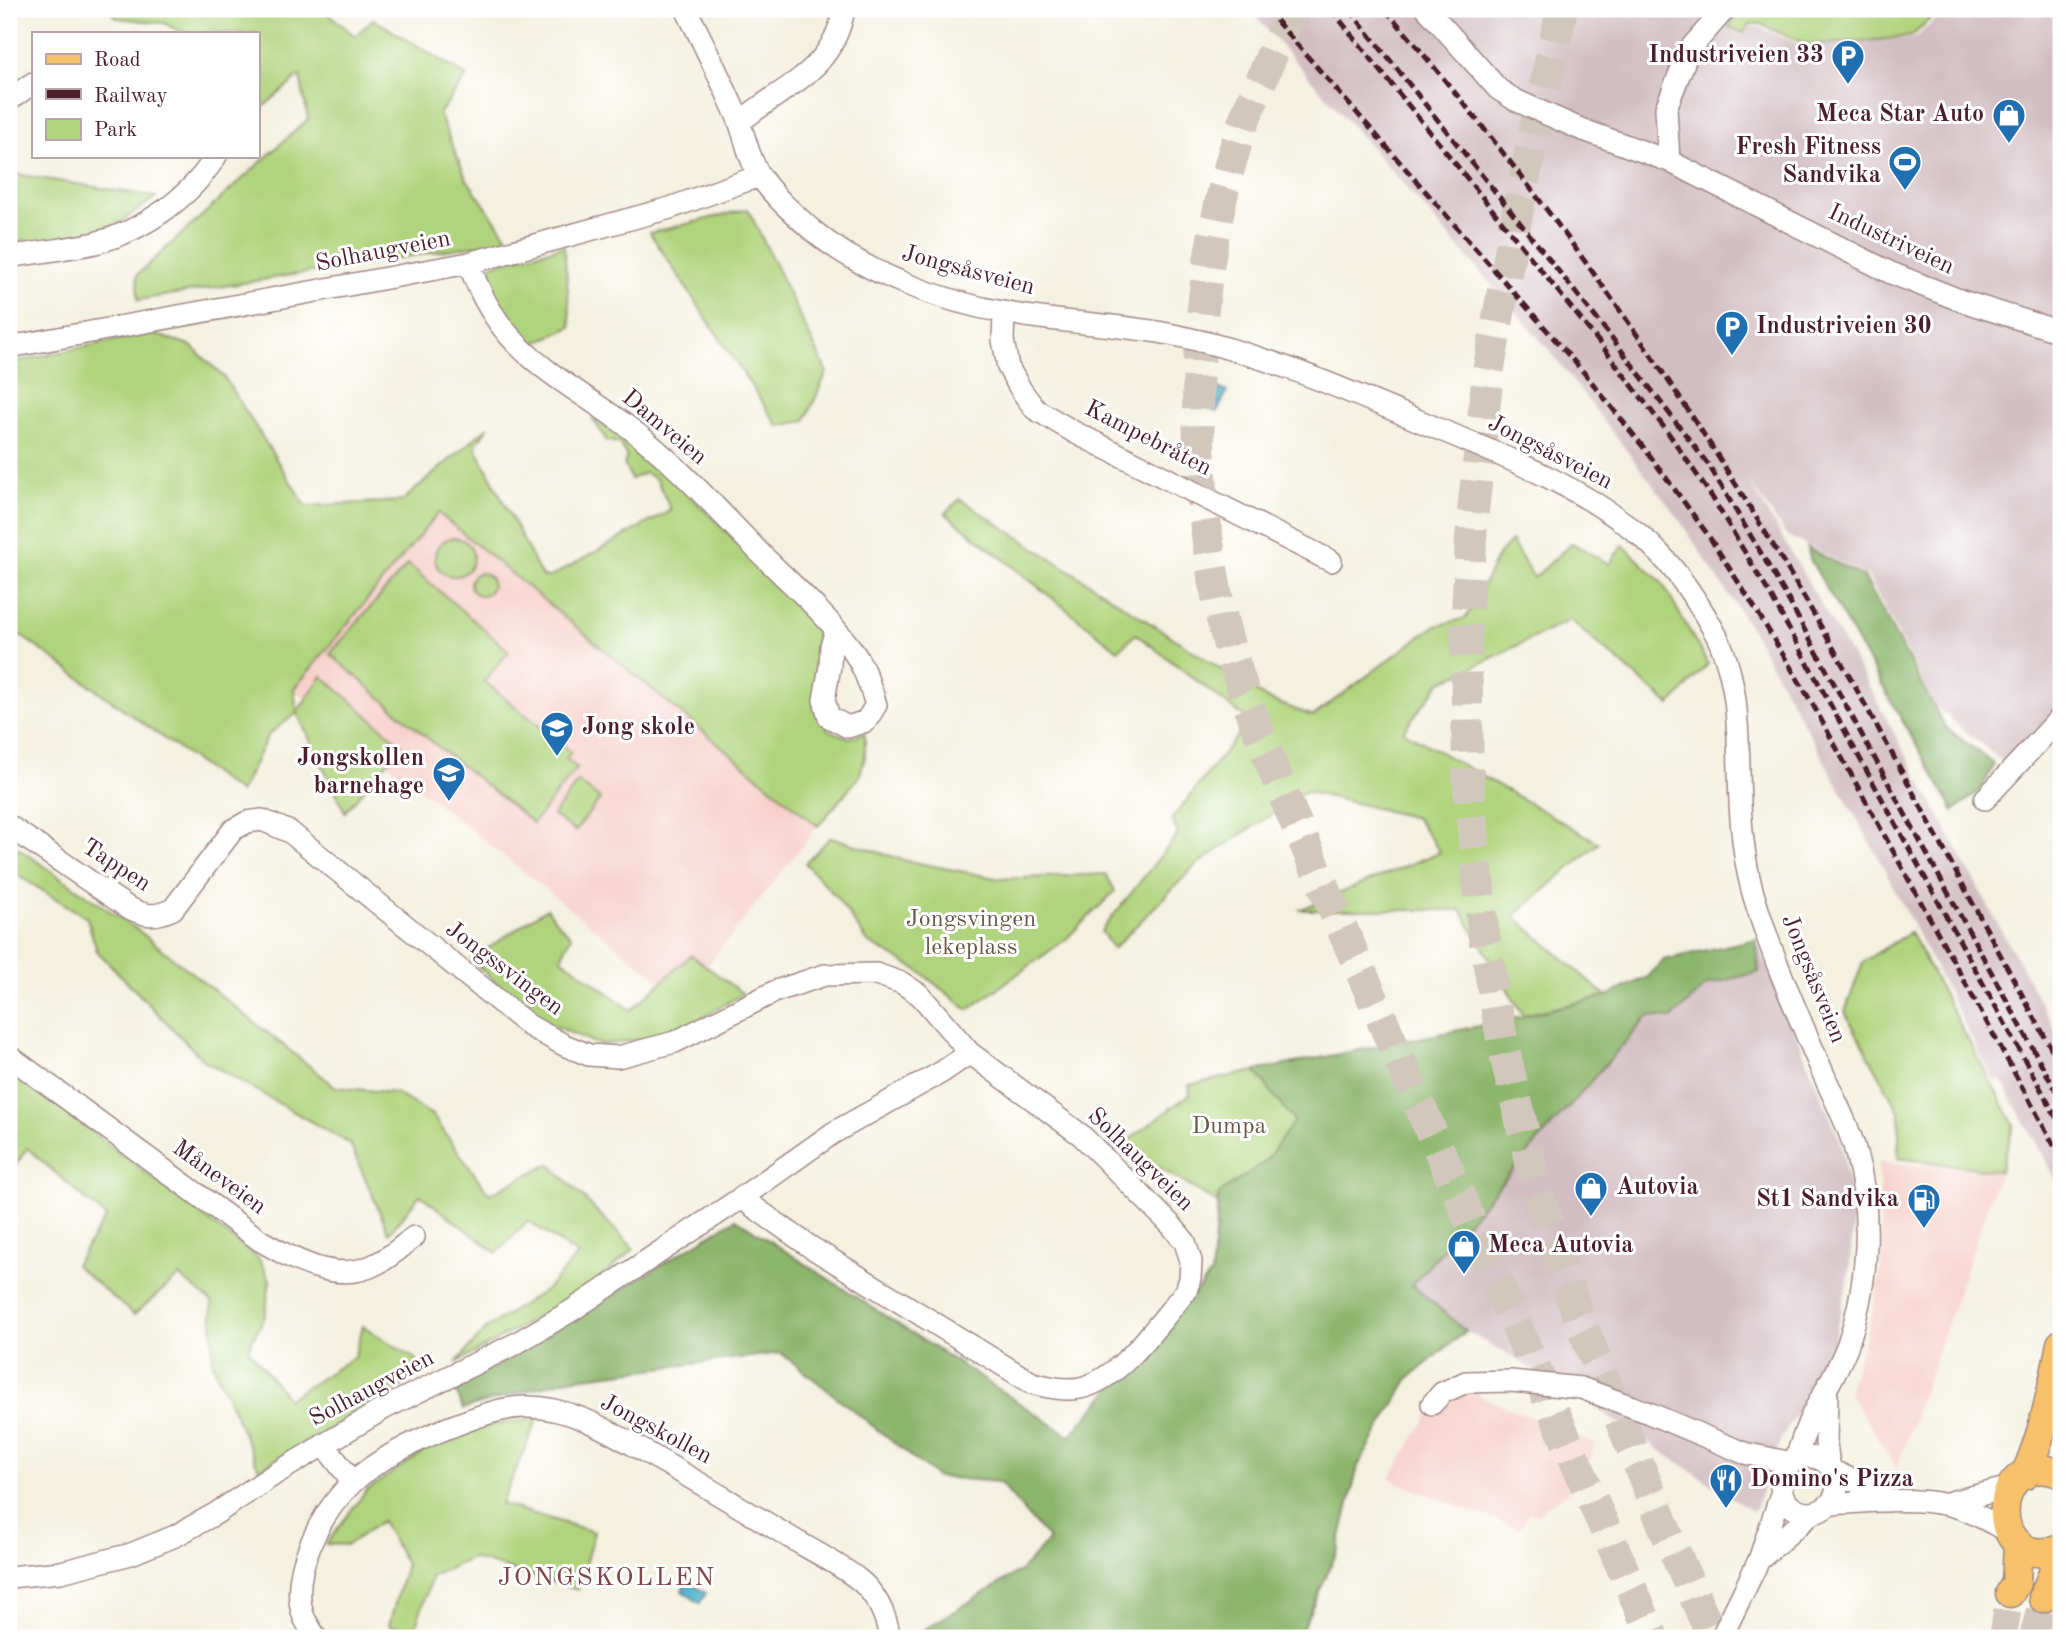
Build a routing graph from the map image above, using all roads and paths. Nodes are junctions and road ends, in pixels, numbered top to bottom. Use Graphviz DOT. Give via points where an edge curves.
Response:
graph roads {
  1 [pos="686,9"];
  2 [pos="844,9"];
  3 [pos="1427,9"];
  4 [pos="1725,9"];
  5 [pos="32,84"];
  6 [pos="9,100"];
  7 [pos="740,122"];
  8 [pos="214,158"];
  9 [pos="1669,161"];
  10 [pos="760,176"];
  11 [pos="9,257"];
  12 [pos="468,263"];
  13 [pos="1004,313"];
  14 [pos="2061,332"];
  15 [pos="9,347"];
  16 [pos="1331,561"];
  17 [pos="836,631"];
  18 [pos="2061,717"];
  19 [pos="1985,799"];
  20 [pos="247,822"];
  21 [pos="9,826"];
  22 [pos="970,1053"];
  23 [pos="9,1056"];
  24 [pos="741,1198"];
  25 [pos="414,1237"];
  26 [pos="2061,1344"];
  27 [pos="1827,1391"];
  28 [pos="1432,1404"];
  29 [pos="323,1444"];
  30 [pos="1744,1453"];
  31 [pos="1793,1462"];
  32 [pos="1831,1468"];
  33 [pos="2061,1474"];
  34 [pos="2018,1481"];
  35 [pos="353,1482"];
  36 [pos="1781,1489"];
  37 [pos="1888,1501"];
  38 [pos="1943,1504"];
  39 [pos="1821,1509"];
  40 [pos="2013,1537"];
  41 [pos="2061,1551"];
  42 [pos="1759,1560"];
  43 [pos="9,1577"];
  44 [pos="2010,1593"];
  45 [pos="2043,1598"];
  46 [pos="316,1638"];
  47 [pos="890,1638"];
  48 [pos="1721,1638"];
  1 -- 7 [label="street, Jongsåsveien"];
  2 -- 7 [label="street" via="832,45 819,64"];
  3 -- 9 [label="street, Industriveien" via="1498,89 1515,100"];
  4 -- 9 [label="street" via="1689,50 1666,108"];
  5 -- 6 [label="street"];
  7 -- 10 [label="street, Jongsåsveien"];
  8 -- 11 [label="street" via="192,187 131,230 95,243"];
  9 -- 14 [label="street, Industriveien" via="1891,273"];
  10 -- 12 [label="street, Solhaugveien" via="670,208"];
  10 -- 13 [label="street, Jongsåsveien" via="814,232 854,260 928,292"];
  12 -- 15 [label="street, Solhaugveien"];
  12 -- 17 [label="street, Damveien" via="498,324 528,356 668,460"];
  13 -- 16 [label="street, Kampebråten" via="1007,367 1035,409"];
  13 -- 27 [label="street, Jongsåsveien" via="1208,343 1336,386 1569,488 1643,538 1684,583 1716,635 1729,672 1736,708 1744,847 1757,907 1855,1147 1863,1183 1864,1268 1847,1344"];
  18 -- 19 [label="street"];
  20 -- 21 [label="street, Tappen" via="233,830 173,909 147,917"];
  20 -- 22 [label="street, Jongssvingen" via="262,820 290,832 528,1025 589,1055 618,1057 649,1051 794,984 848,973 876,974 911,989"];
  22 -- 24 [label="street, Solhaugveien" via="833,1133"];
  22 -- 24 [label="street, Solhaugveien" via="1082,1135 1185,1242 1191,1261 1186,1290 1126,1361 1103,1379 1082,1388 1055,1389 1032,1383 809,1246"];
  23 -- 25 [label="street, Måneveien" via="261,1241 294,1260 350,1272 378,1264"];
  24 -- 29 [label="street, Solhaugveien" via="515,1344"];
  26 -- 34 [label="main road" via="2039,1438"];
  27 -- 31 [label="street, Jongsåsveien"];
  27 -- 32 [label="street, Jongsåsveien" via="1826,1443"];
  28 -- 30 [label="street" via="1466,1382 1581,1388"];
  29 -- 35 [label="street"];
  29 -- 43 [label="street, Solhaugveien" via="175,1536 131,1554 61,1572"];
  30 -- 31 [label="street"];
  30 -- 36 [label="street"];
  31 -- 32 [label="street" via="1816,1458"];
  31 -- 36 [label="street" via="1783,1474"];
  32 -- 37 [label="street"];
  32 -- 39 [label="street" via="1837,1488"];
  33 -- 34 [label="main road" via="2039,1470"];
  34 -- 38 [label="street"];
  34 -- 40 [label="main road" via="2003,1509"];
  35 -- 46 [label="street, Jongskollen" via="326,1515 308,1549 300,1588 303,1615"];
  35 -- 47 [label="street, Jongskollen" via="430,1435 479,1416 526,1407 553,1409 640,1450 859,1580 884,1614"];
  36 -- 39 [label="street" via="1793,1508 1802,1512"];
  36 -- 42 [label="street"];
  37 -- 38 [label="street"];
  37 -- 39 [label="street"];
  38 -- 40 [label="street" via="1967,1511"];
  39 -- 42 [label="street"];
  40 -- 41 [label="main road" via="2028,1549"];
  40 -- 44 [label="main road" via="2016,1583"];
  41 -- 45 [label="main road"];
  42 -- 48 [label="street"];
}
